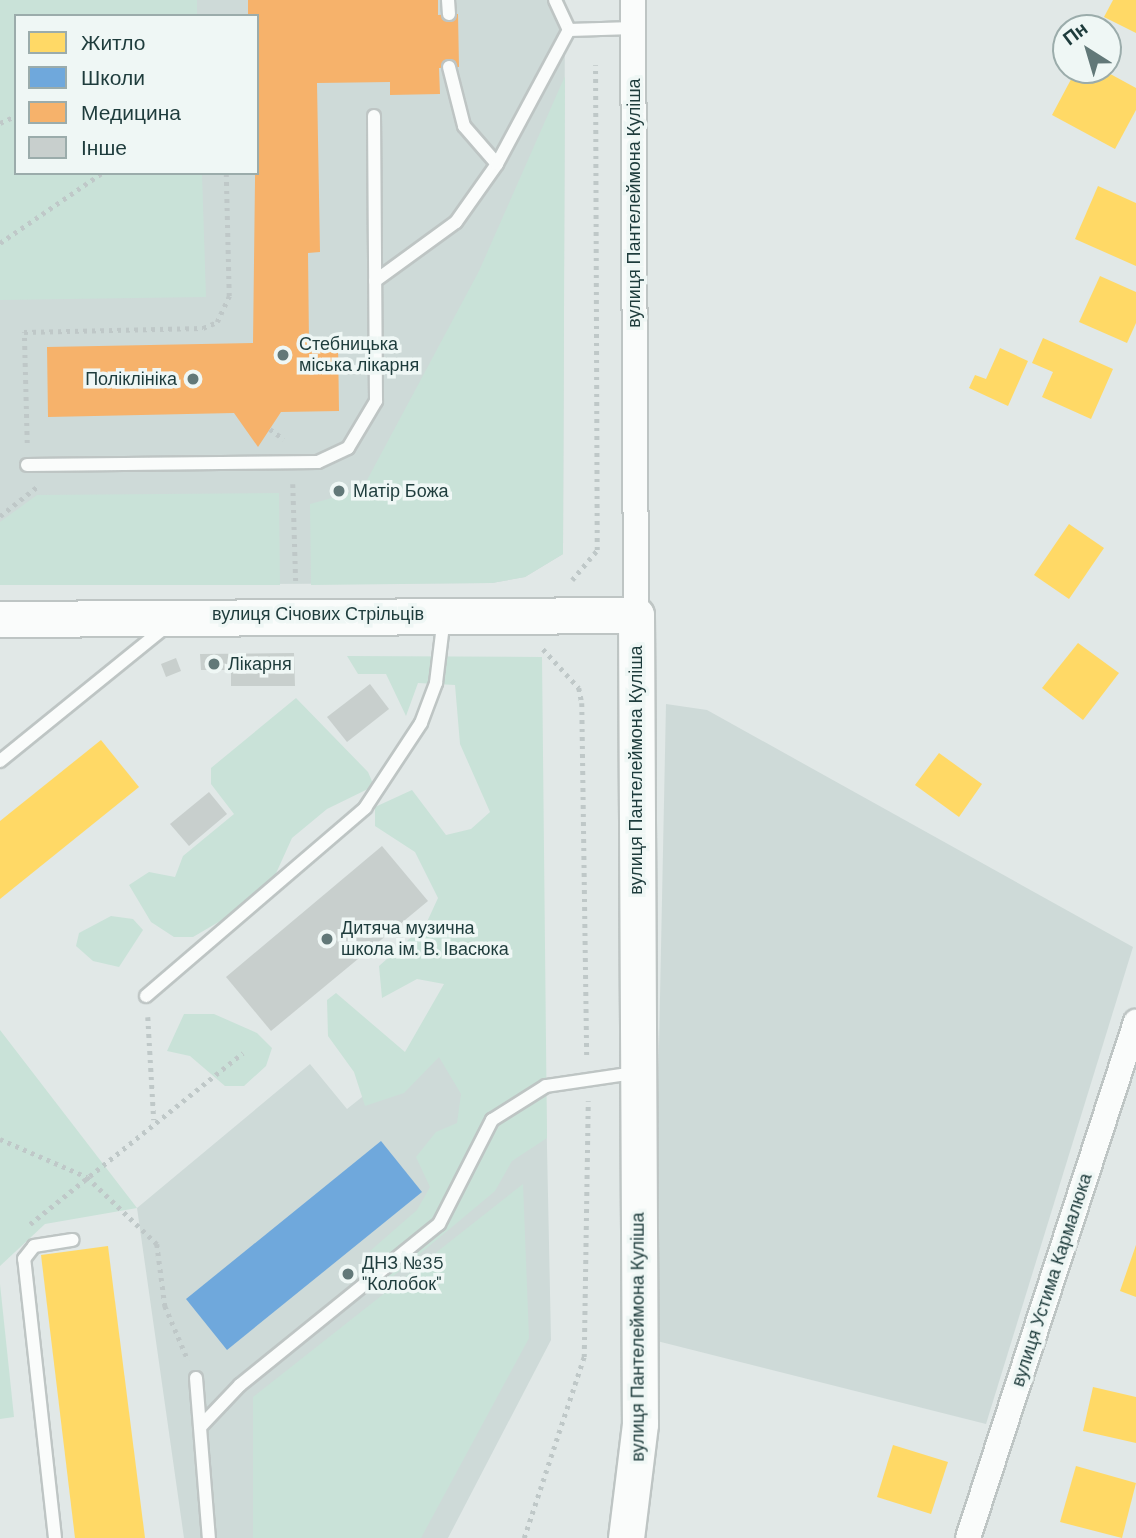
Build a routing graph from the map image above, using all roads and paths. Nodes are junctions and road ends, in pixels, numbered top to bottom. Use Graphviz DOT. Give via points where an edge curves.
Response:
graph roads {
  1 [pos="448,0"];
  2 [pos="555,0"];
  3 [pos="633,0"];
  4 [pos="449,15"];
  5 [pos="633,28"];
  6 [pos="569,30"];
  7 [pos="595,65"];
  8 [pos="449,67"];
  9 [pos="374,116"];
  10 [pos="497,164"];
  11 [pos="99,175"];
  12 [pos="226,175"];
  13 [pos="0,243"];
  14 [pos="375,281"];
  15 [pos="270,429"];
  16 [pos="292,462"];
  17 [pos="51,464"];
  18 [pos="27,465"];
  19 [pos="0,516"];
  20 [pos="565,584"];
  21 [pos="297,596"];
  22 [pos="185,613"];
  23 [pos="444,615"];
  24 [pos="636,615"];
  25 [pos="0,619"];
  26 [pos="541,648"];
  27 [pos="0,761"];
  28 [pos="146,996"];
  29 [pos="1136,1022"];
  30 [pos="243,1053"];
  31 [pos="638,1073"];
  32 [pos="587,1075"];
  33 [pos="155,1121"];
  34 [pos="0,1139"];
  35 [pos="87,1177"];
  36 [pos="19,1233"];
  37 [pos="73,1240"];
  38 [pos="196,1378"];
  39 [pos="201,1426"];
  40 [pos="55,1538"];
  41 [pos="209,1538"];
  42 [pos="524,1538"];
  43 [pos="626,1538"];
  44 [pos="968,1538"];
  1 -- 4 [label="lane"];
  2 -- 6 [label="lane"];
  3 -- 5 [label="street, вулиця Пантелеймона Куліша"];
  5 -- 6 [label="lane"];
  5 -- 24 [label="street, вулиця Пантелеймона Куліша"];
  6 -- 10 [label="lane"];
  7 -- 20 [label="path" via="597,550 583,573"];
  8 -- 10 [label="lane" via="464,126"];
  9 -- 14 [label="lane"];
  10 -- 14 [label="lane" via="456,222"];
  11 -- 13 [label="path"];
  12 -- 18 [label="path" via="229,296 217,322 204,328 24,332"];
  14 -- 16 [label="lane" via="376,401 368,424 348,448 318,462"];
  15 -- 16 [label="path" via="284,439"];
  16 -- 17 [label="lane"];
  16 -- 21 [label="path"];
  17 -- 18 [label="lane"];
  17 -- 19 [label="path" via="35,491"];
  22 -- 23 [label="street, вулиця Січових Стрільців"];
  22 -- 25 [label="street, вулиця Січових Стрільців"];
  22 -- 27 [label="lane"];
  23 -- 24 [label="street, вулиця Січових Стрільців"];
  23 -- 28 [label="lane" via="436,683 421,723 365,808"];
  24 -- 31 [label="street, вулиця Пантелеймона Куліша"];
  26 -- 32 [label="path" via="579,688 582,703"];
  28 -- 33 [label="path"];
  29 -- 44 [label="street, вулиця Устима Кармалюка"];
  30 -- 33 [label="path"];
  31 -- 32 [label="lane"];
  31 -- 43 [label="street, вулиця Пантелеймона Куліша" via="640,1424"];
  32 -- 39 [label="lane" via="546,1086 492,1120 439,1224 240,1385"];
  32 -- 42 [label="path" via="584,1357"];
  33 -- 35 [label="path"];
  34 -- 35 [label="path"];
  35 -- 36 [label="path"];
  35 -- 38 [label="path" via="157,1244 165,1306"];
  37 -- 40 [label="lane" via="34,1246 24,1259"];
  38 -- 39 [label="lane"];
  39 -- 41 [label="lane"];
}
